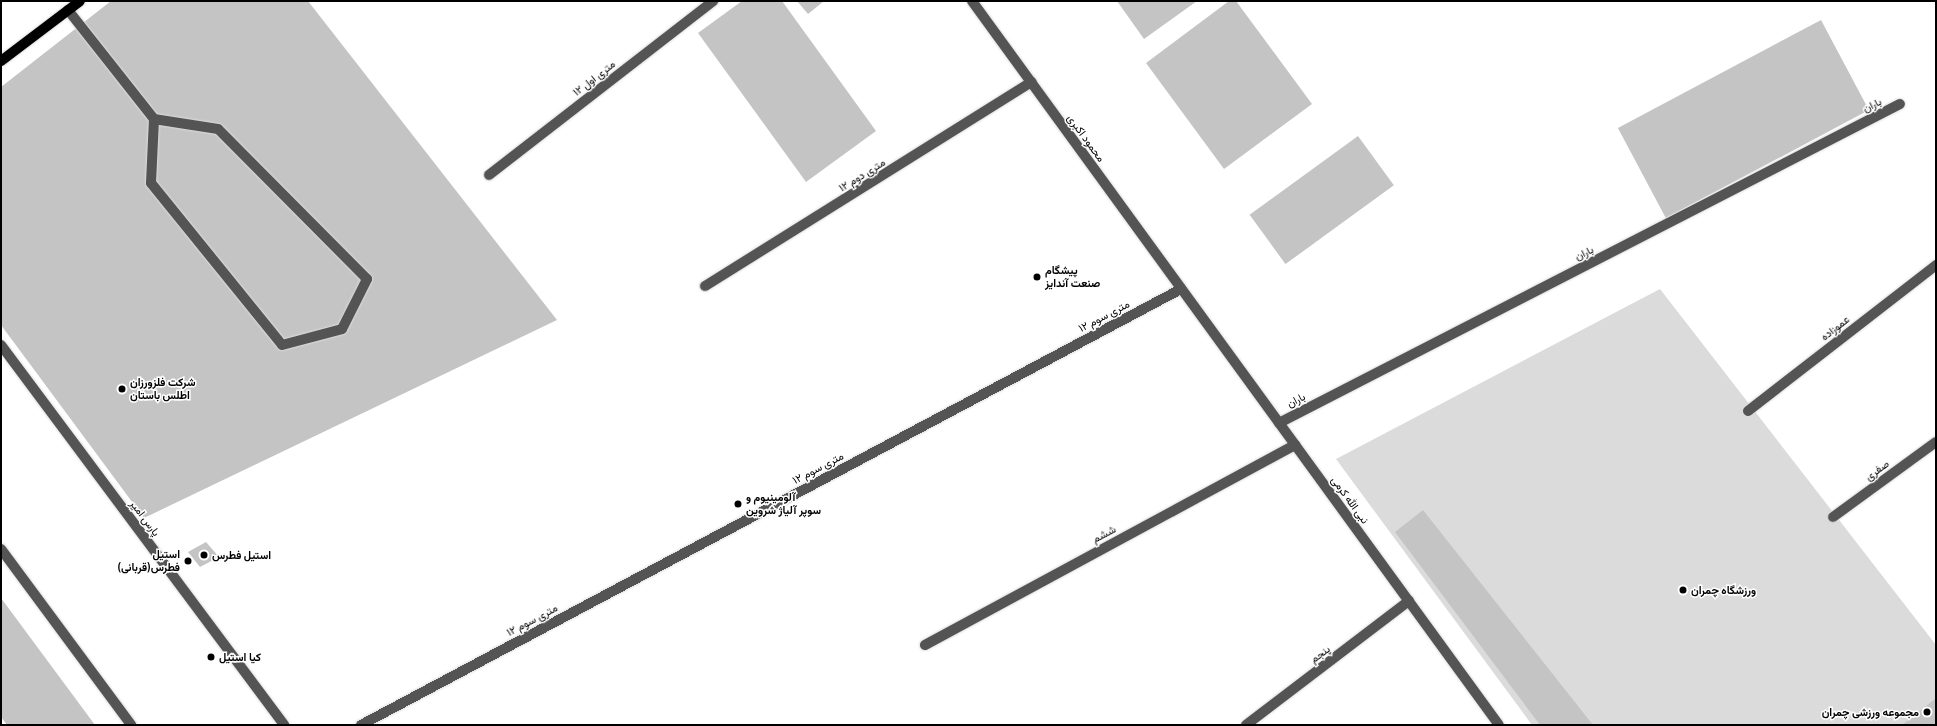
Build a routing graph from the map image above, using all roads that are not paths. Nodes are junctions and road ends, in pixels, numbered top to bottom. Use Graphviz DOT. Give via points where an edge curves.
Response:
graph roads {
  1 [pos="80,1"];
  2 [pos="713,1"];
  3 [pos="972,1"];
  4 [pos="68,10"];
  5 [pos="1,60"];
  6 [pos="1031,82"];
  7 [pos="1900,104"];
  8 [pos="154,119"];
  9 [pos="489,175"];
  10 [pos="1936,265"];
  11 [pos="705,286"];
  12 [pos="1181,289"];
  13 [pos="1,345"];
  14 [pos="1748,411"];
  15 [pos="1279,423"];
  16 [pos="1936,442"];
  17 [pos="1295,445"];
  18 [pos="1833,517"];
  19 [pos="1,550"];
  20 [pos="1409,601"];
  21 [pos="925,645"];
  22 [pos="131,725"];
  23 [pos="284,725"];
  24 [pos="361,725"];
  25 [pos="1246,725"];
  26 [pos="1499,725"];
  1 -- 4 [label="main road"];
  2 -- 9 [label="street, ۱۲ متری اول"];
  3 -- 6 [label="street, محمود اکبری"];
  4 -- 5 [label="main road"];
  4 -- 8 [label="street"];
  6 -- 11 [label="street, ۱۲ متری دوم"];
  6 -- 12 [label="street, محمود اکبری"];
  7 -- 15 [label="street, باران"];
  8 -- 8 [label="street" via="151,183 282,345 342,329 367,279 218,129"];
  10 -- 14 [label="street, عموزاده"];
  12 -- 15 [label="street, نبی الله کرمی"];
  12 -- 24 [label="street, ۱۲ متری سوم"];
  13 -- 23 [label="street, پارس امیر"];
  15 -- 17 [label="street, نبی الله کرمی"];
  16 -- 18 [label="street, صفری"];
  17 -- 20 [label="street, نبی الله کرمی"];
  17 -- 21 [label="street, ششم"];
  19 -- 22 [label="street"];
  20 -- 25 [label="street, پنجم"];
  20 -- 26 [label="street, نبی الله کرمی"];
}
